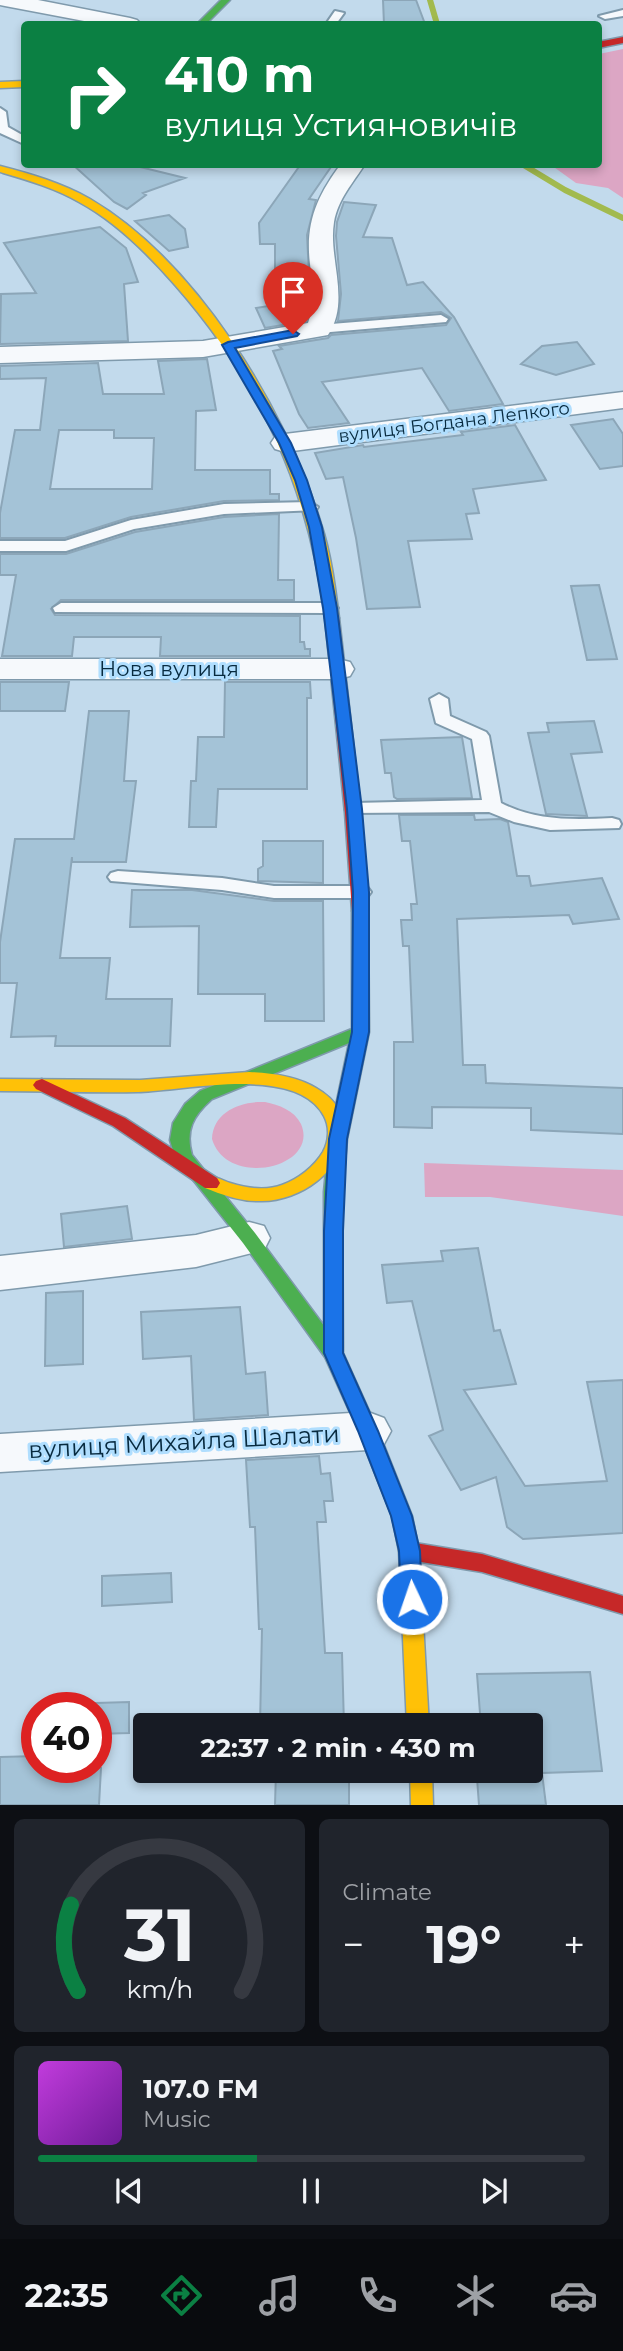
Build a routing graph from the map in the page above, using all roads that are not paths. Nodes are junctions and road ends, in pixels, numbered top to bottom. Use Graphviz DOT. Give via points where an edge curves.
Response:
graph roads {
  1 [pos="5,0"];
  2 [pos="226,0"];
  3 [pos="339,13"];
  4 [pos="623,13"];
  5 [pos="605,16"];
  6 [pos="114,21"];
  7 [pos="204,21"];
  8 [pos="333,21"];
  9 [pos="623,40"];
  10 [pos="602,44"];
  11 [pos="21,84"];
  12 [pos="0,85"];
  13 [pos="0,112"];
  14 [pos="21,138"];
  15 [pos="351,168"];
  16 [pos="0,169"];
  17 [pos="441,319"];
  18 [pos="319,329"];
  19 [pos="228,345"];
  20 [pos="0,355"];
  21 [pos="623,400"];
  22 [pos="285,443"];
  23 [pos="310,507"];
  24 [pos="97,536"];
  25 [pos="0,546"];
  26 [pos="95,556"];
  27 [pos="61,608"];
  28 [pos="330,608"];
  29 [pos="0,669"];
  30 [pos="338,669"];
  31 [pos="439,699"];
  32 [pos="492,806"];
  33 [pos="354,809"];
  34 [pos="612,824"];
  35 [pos="118,877"];
  36 [pos="361,892"];
  37 [pos="361,1032"];
  38 [pos="236,1081"];
  39 [pos="0,1085"];
  40 [pos="42,1085"];
  41 [pos="338,1139"];
  42 [pos="194,1172"];
  43 [pos="249,1238"];
  44 [pos="0,1273"];
  45 [pos="333,1353"];
  46 [pos="368,1431"];
  47 [pos="0,1453"];
  48 [pos="409,1551"];
  49 [pos="623,1605"];
  50 [pos="417,1713"];
  51 [pos="421,1783"];
  52 [pos="422,1805"];
  1 -- 6 [label="street"];
  2 -- 7 [label="street"];
  3 -- 8 [label="lane"];
  4 -- 5 [label="lane"];
  9 -- 10 [label="street"];
  11 -- 12 [label="street"];
  13 -- 14 [label="lane" via="2,129"];
  15 -- 18 [label="street" via="330,198 322,221 320,258 326,309"];
  16 -- 19 [label="street" via="58,189 113,220 181,285"];
  17 -- 18 [label="lane"];
  18 -- 19 [label="street"];
  19 -- 20 [label="street"];
  19 -- 22 [label="street"];
  21 -- 22 [label="street, вулиця Богдана Лепкого"];
  22 -- 23 [label="street"];
  23 -- 24 [label="lane" via="224,509 131,525"];
  23 -- 28 [label="street"];
  24 -- 25 [label="lane" via="66,546"];
  24 -- 26 [label="lane"];
  27 -- 28 [label="lane"];
  28 -- 30 [label="street"];
  29 -- 30 [label="street, Нова вулиця"];
  30 -- 33 [label="street"];
  31 -- 32 [label="lane" via="442,719 480,736"];
  32 -- 33 [label="lane"];
  32 -- 34 [label="lane" via="509,816 552,827"];
  33 -- 36 [label="street"];
  35 -- 36 [label="lane" via="274,892"];
  36 -- 37 [label="street"];
  37 -- 38 [label="street"];
  37 -- 41 [label="street"];
  38 -- 40 [label="street"];
  38 -- 41 [label="street" via="271,1080 312,1094 327,1107"];
  38 -- 42 [label="street" via="206,1095 182,1123 179,1140"];
  39 -- 40 [label="street"];
  40 -- 42 [label="street" via="118,1122"];
  41 -- 42 [label="street" via="334,1155 310,1181 271,1195 228,1191"];
  41 -- 45 [label="street"];
  42 -- 43 [label="street"];
  43 -- 44 [label="street" via="196,1251"];
  43 -- 45 [label="street"];
  45 -- 46 [label="street"];
  46 -- 47 [label="street, вулиця Михайла Шалати"];
  46 -- 48 [label="street" via="402,1516"];
  48 -- 49 [label="street" via="482,1563"];
  48 -- 50 [label="street"];
  51 -- 52 [label="street"];
}
